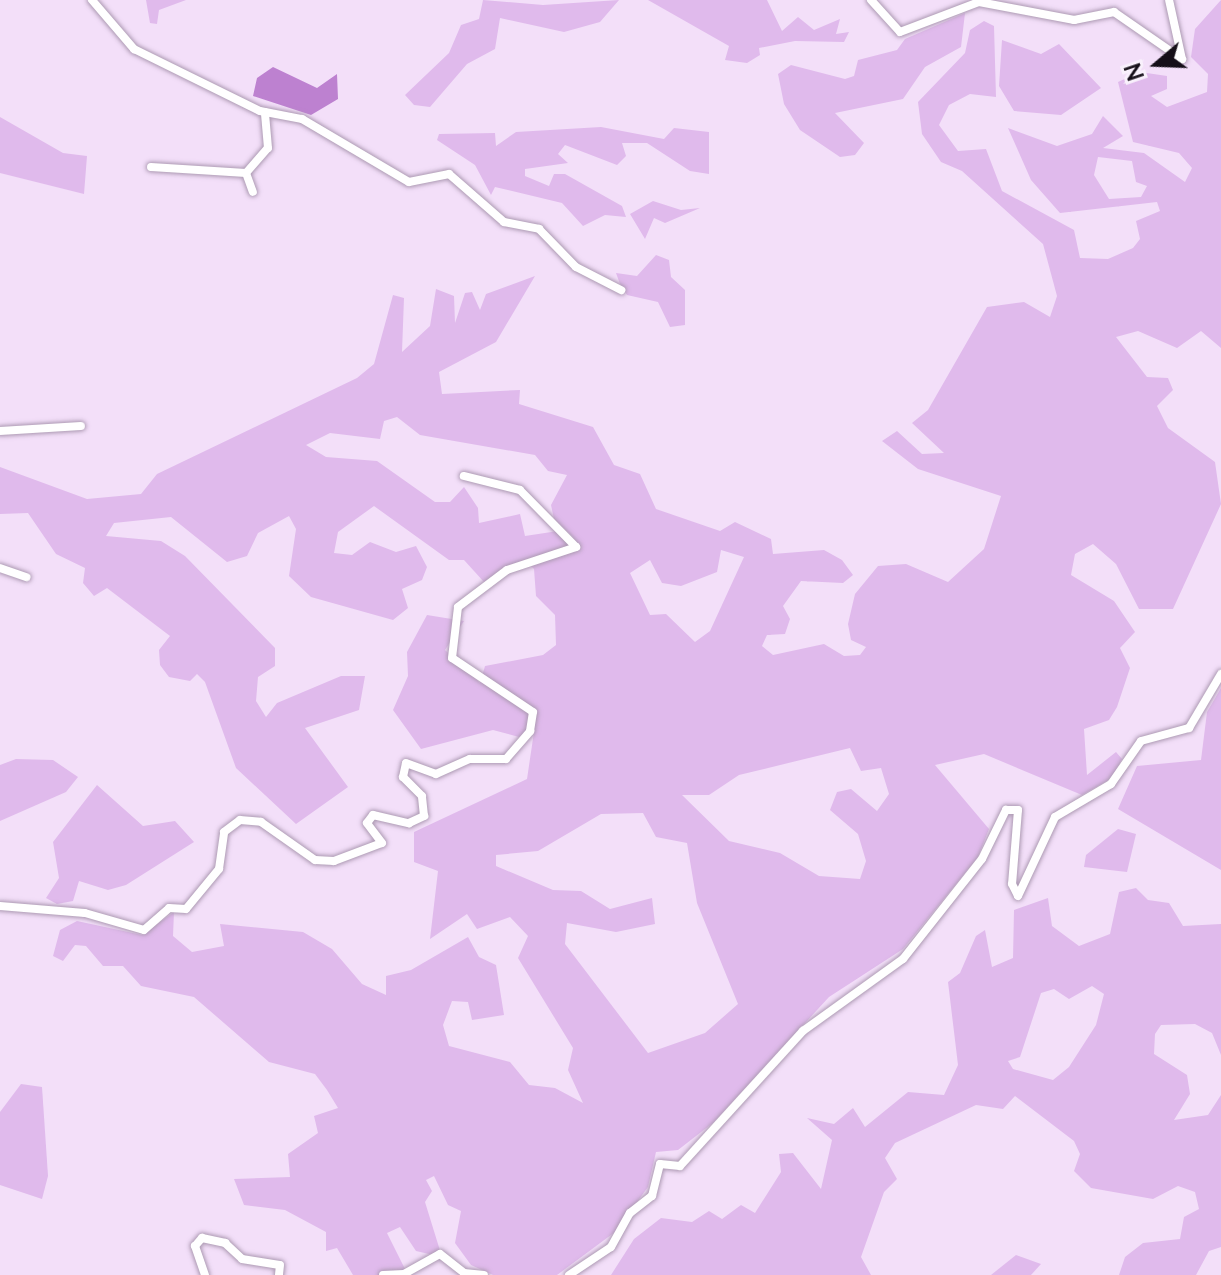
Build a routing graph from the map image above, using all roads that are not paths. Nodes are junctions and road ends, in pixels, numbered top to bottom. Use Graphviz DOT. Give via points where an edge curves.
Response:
graph roads {
  1 [pos="92,0"];
  2 [pos="871,0"];
  3 [pos="1169,0"];
  4 [pos="265,112"];
  5 [pos="151,167"];
  6 [pos="246,173"];
  7 [pos="253,192"];
  8 [pos="621,290"];
  9 [pos="81,426"];
  10 [pos="0,431"];
  11 [pos="464,476"];
  12 [pos="0,568"];
  13 [pos="26,577"];
  14 [pos="1221,674"];
  15 [pos="0,906"];
  16 [pos="205,1275"];
  17 [pos="279,1275"];
  18 [pos="383,1275"];
  19 [pos="484,1275"];
  20 [pos="569,1275"];
  1 -- 4 [label="street" via="134,49"];
  2 -- 3 [label="street" via="900,32 979,2 1074,20 1114,12 1182,59"];
  4 -- 6 [label="street" via="268,148"];
  4 -- 8 [label="street" via="302,119 409,182 449,174 504,222 552,236 576,267"];
  5 -- 6 [label="street"];
  6 -- 7 [label="street"];
  9 -- 10 [label="street"];
  11 -- 15 [label="street" via="520,490 576,547 507,570 458,607 452,658 533,712 530,731 506,759 470,759 436,774 406,763 403,777 422,796 424,816 409,823 373,815 367,823 382,843 334,861 315,860 261,822 240,820 224,832 219,869 199,885 186,909 162,912 144,930 85,913"];
  12 -- 13 [label="street"];
  14 -- 20 [label="street" via="1189,728 1141,741 1111,784 1055,817 1018,896 1012,884 1018,810 1006,810 982,859 903,959 803,1031 680,1166 660,1164 652,1196 630,1213 611,1247"];
  16 -- 17 [label="street" via="196,1252 202,1238 225,1243 242,1259 280,1265"];
  18 -- 19 [label="street" via="404,1274 440,1254 464,1273"];
}
